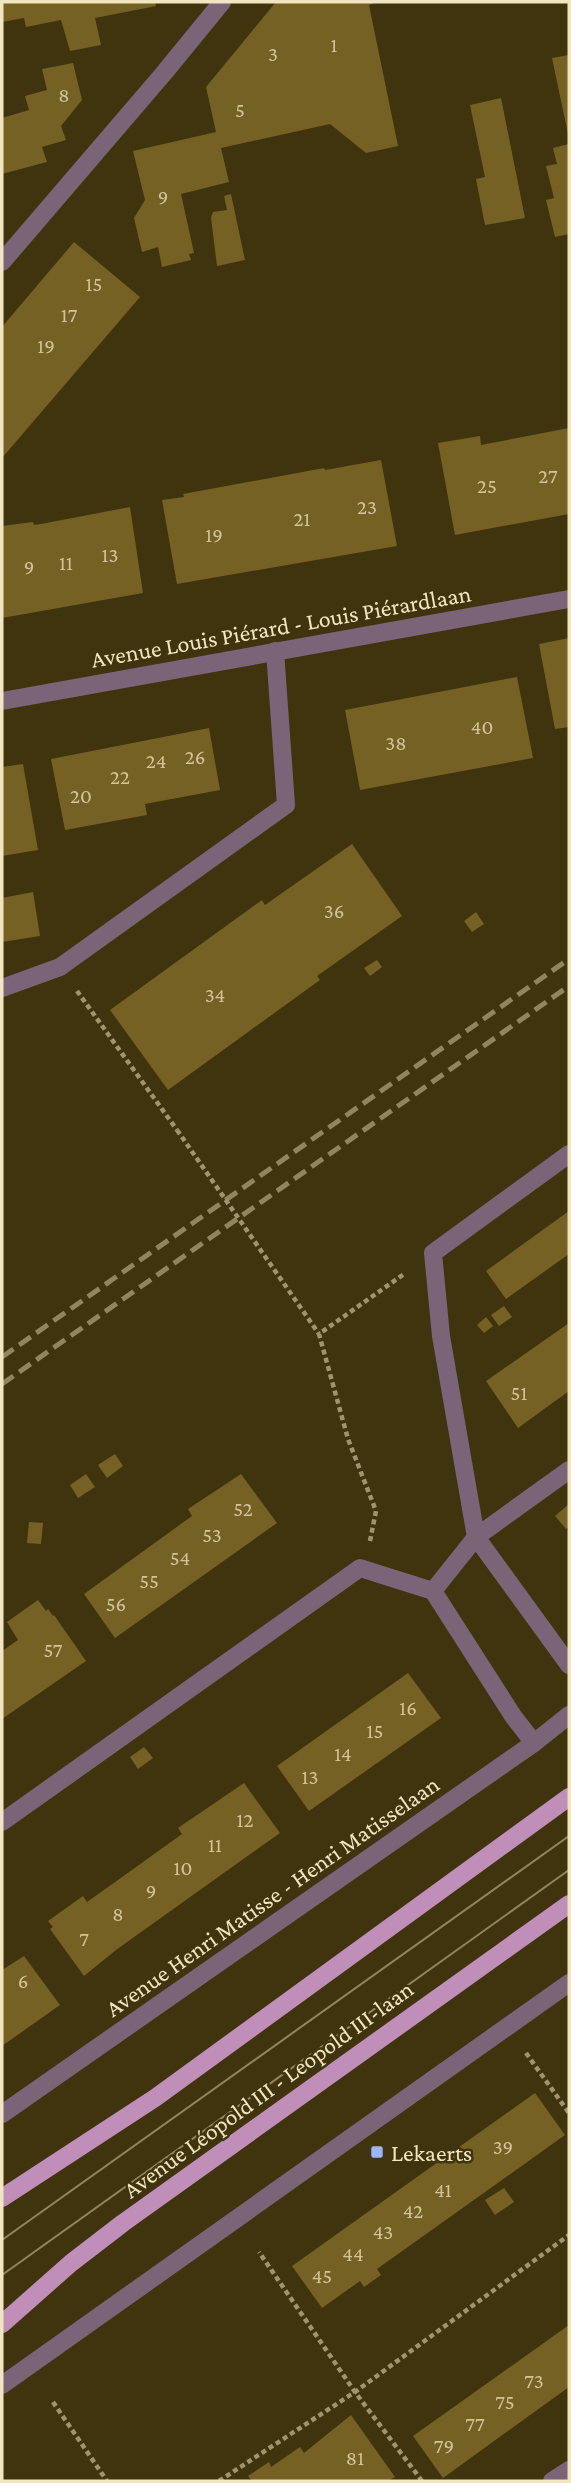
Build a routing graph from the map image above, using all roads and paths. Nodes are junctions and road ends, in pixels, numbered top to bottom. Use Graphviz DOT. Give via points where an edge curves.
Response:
graph roads {
  1 [pos="222,2"];
  2 [pos="2,262"];
  3 [pos="569,599"];
  4 [pos="275,651"];
  5 [pos="2,701"];
  6 [pos="60,967"];
  7 [pos="2,988"];
  8 [pos="569,1154"];
  9 [pos="381,1292"];
  10 [pos="319,1334"];
  11 [pos="569,1469"];
  12 [pos="476,1537"];
  13 [pos="360,1568"];
  14 [pos="433,1591"];
  15 [pos="569,1665"];
  16 [pos="569,1715"];
  17 [pos="534,1743"];
  18 [pos="569,1797"];
  19 [pos="2,1822"];
  20 [pos="569,1904"];
  21 [pos="569,1983"];
  22 [pos="526,2053"];
  23 [pos="569,2113"];
  24 [pos="2,2114"];
  25 [pos="2,2198"];
  26 [pos="569,2235"];
  27 [pos="259,2252"];
  28 [pos="2,2323"];
  29 [pos="2,2385"];
  30 [pos="355,2392"];
  31 [pos="53,2402"];
  32 [pos="569,2470"];
  33 [pos="107,2481"];
  34 [pos="219,2481"];
  35 [pos="422,2481"];
  36 [pos="552,2481"];
  1 -- 2 [label="street"];
  3 -- 4 [label="street, Avenue Louis Piérard - Louis Piérardlaan"];
  4 -- 5 [label="street, Avenue Louis Piérard - Louis Piérardlaan"];
  4 -- 6 [label="street" via="286,805"];
  6 -- 7 [label="street"];
  6 -- 10 [label="path, bridge"];
  8 -- 12 [label="street" via="433,1253 441,1336"];
  9 -- 10 [label="path"];
  10 -- 13 [label="path" via="348,1439 376,1511"];
  11 -- 12 [label="street"];
  12 -- 14 [label="street"];
  12 -- 15 [label="street"];
  13 -- 14 [label="street"];
  13 -- 19 [label="street"];
  14 -- 17 [label="street"];
  16 -- 17 [label="street, Avenue Henri Matisse - Henri Matisselaan"];
  17 -- 24 [label="street, Avenue Henri Matisse - Henri Matisselaan"];
  18 -- 25 [label="main road" via="155,2098"];
  20 -- 28 [label="main road, Avenue Léopold III - Leopold III-laan" via="123,2223"];
  21 -- 29 [label="street"];
  22 -- 23 [label="path"];
  26 -- 30 [label="path"];
  27 -- 30 [label="path"];
  30 -- 34 [label="path"];
  30 -- 35 [label="path"];
  31 -- 33 [label="path"];
  32 -- 36 [label="street"];
}
